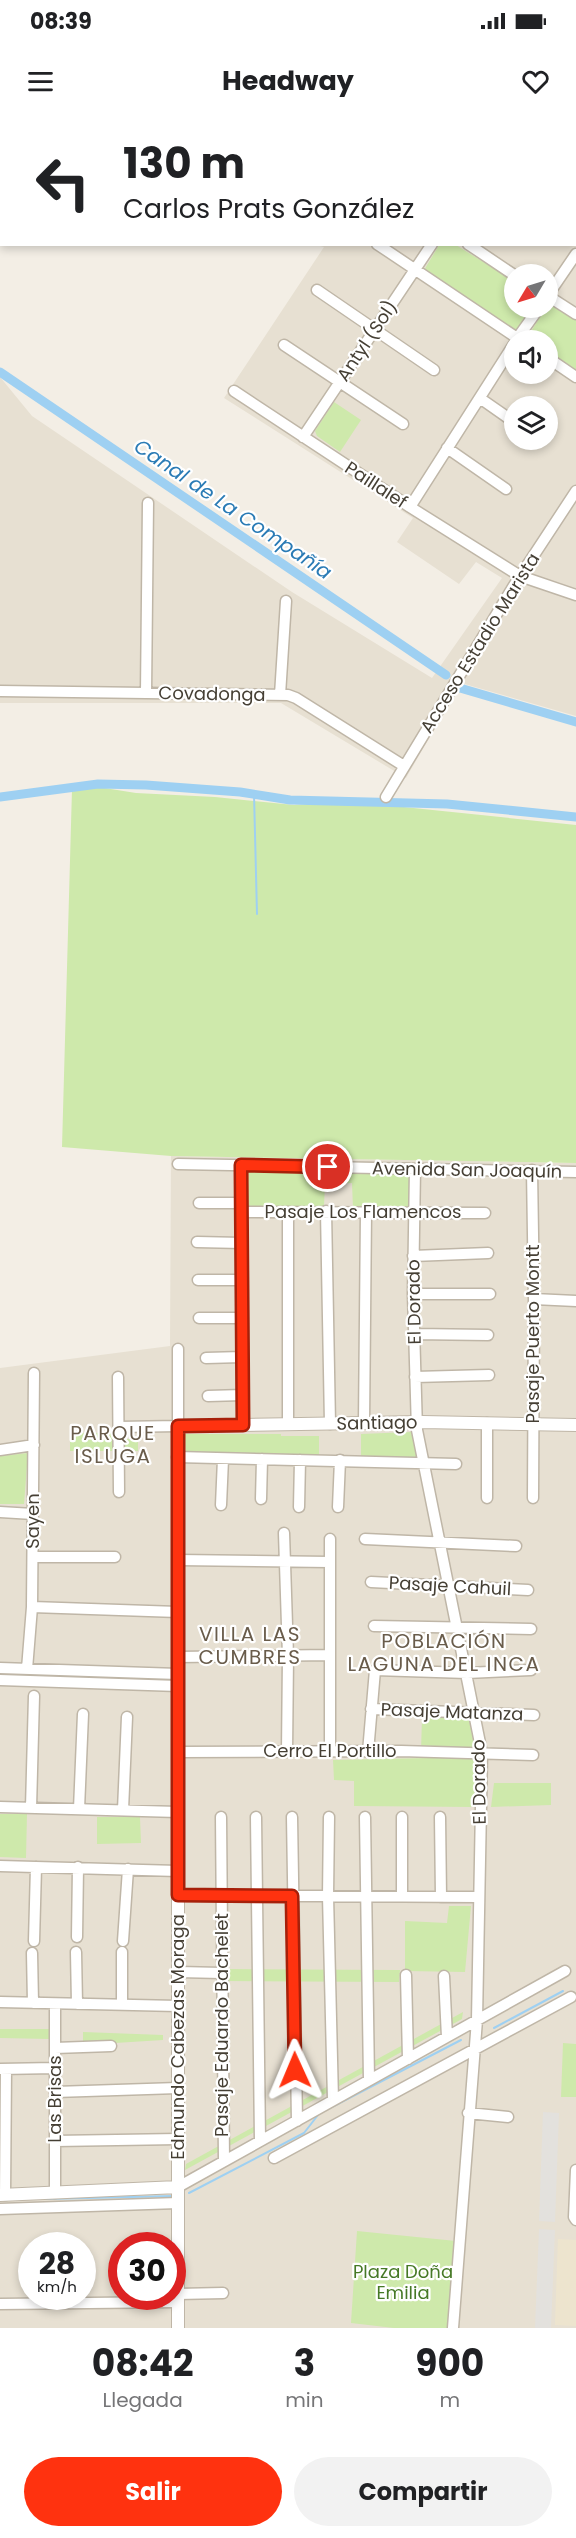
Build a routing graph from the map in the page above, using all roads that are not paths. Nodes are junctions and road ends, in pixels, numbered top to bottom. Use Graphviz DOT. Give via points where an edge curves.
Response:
graph roads {
  1 [pos="380,246"];
  2 [pos="431,246"];
  3 [pos="471,246"];
  4 [pos="576,254"];
  5 [pos="504,268"];
  6 [pos="415,270"];
  7 [pos="558,280"];
  8 [pos="317,290"];
  9 [pos="558,302"];
  10 [pos="576,314"];
  11 [pos="375,330"];
  12 [pos="504,332"];
  13 [pos="284,345"];
  14 [pos="504,361"];
  15 [pos="558,365"];
  16 [pos="434,370"];
  17 [pos="576,377"];
  18 [pos="340,382"];
  19 [pos="234,391"];
  20 [pos="478,401"];
  21 [pos="504,415"];
  22 [pos="403,424"];
  23 [pos="303,437"];
  24 [pos="447,448"];
  25 [pos="506,489"];
  26 [pos="576,491"];
  27 [pos="148,503"];
  28 [pos="410,507"];
  29 [pos="520,576"];
  30 [pos="576,595"];
  31 [pos="286,601"];
  32 [pos="0,690"];
  33 [pos="146,693"];
  34 [pos="280,695"];
  35 [pos="405,766"];
  36 [pos="386,797"];
  37 [pos="178,1164"];
  38 [pos="241,1165"];
  39 [pos="415,1169"];
  40 [pos="532,1170"];
  41 [pos="576,1172"];
  42 [pos="199,1203"];
  43 [pos="241,1207"];
  44 [pos="326,1211"];
  45 [pos="288,1212"];
  46 [pos="366,1212"];
  47 [pos="485,1212"];
  48 [pos="415,1213"];
  49 [pos="197,1242"];
  50 [pos="242,1243"];
  51 [pos="488,1253"];
  52 [pos="413,1256"];
  53 [pos="198,1280"];
  54 [pos="242,1281"];
  55 [pos="413,1294"];
  56 [pos="490,1294"];
  57 [pos="534,1299"];
  58 [pos="576,1301"];
  59 [pos="199,1318"];
  60 [pos="242,1318"];
  61 [pos="414,1334"];
  62 [pos="488,1335"];
  63 [pos="178,1349"];
  64 [pos="206,1358"];
  65 [pos="242,1358"];
  66 [pos="34,1373"];
  67 [pos="489,1375"];
  68 [pos="118,1377"];
  69 [pos="415,1377"];
  70 [pos="243,1395"];
  71 [pos="208,1396"];
  72 [pos="417,1422"];
  73 [pos="364,1423"];
  74 [pos="487,1423"];
  75 [pos="288,1424"];
  76 [pos="330,1424"];
  77 [pos="533,1424"];
  78 [pos="243,1425"];
  79 [pos="576,1425"];
  80 [pos="178,1426"];
  81 [pos="119,1427"];
  82 [pos="34,1445"];
  83 [pos="0,1450"];
  84 [pos="177,1457"];
  85 [pos="223,1459"];
  86 [pos="262,1459"];
  87 [pos="300,1460"];
  88 [pos="340,1460"];
  89 [pos="423,1464"];
  90 [pos="456,1464"];
  91 [pos="119,1492"];
  92 [pos="487,1498"];
  93 [pos="533,1498"];
  94 [pos="261,1499"];
  95 [pos="221,1505"];
  96 [pos="299,1507"];
  97 [pos="339,1507"];
  98 [pos="0,1512"];
  99 [pos="33,1514"];
  100 [pos="284,1533"];
  101 [pos="330,1539"];
  102 [pos="364,1539"];
  103 [pos="439,1541"];
  104 [pos="516,1546"];
  105 [pos="33,1557"];
  106 [pos="115,1557"];
  107 [pos="178,1560"];
  108 [pos="284,1562"];
  109 [pos="329,1562"];
  110 [pos="371,1582"];
  111 [pos="448,1585"];
  112 [pos="528,1590"];
  113 [pos="32,1607"];
  114 [pos="178,1612"];
  115 [pos="374,1626"];
  116 [pos="458,1627"];
  117 [pos="531,1629"];
  118 [pos="330,1655"];
  119 [pos="288,1656"];
  120 [pos="178,1657"];
  121 [pos="0,1668"];
  122 [pos="27,1669"];
  123 [pos="531,1670"];
  124 [pos="467,1673"];
  125 [pos="0,1680"];
  126 [pos="178,1680"];
  127 [pos="34,1696"];
  128 [pos="371,1709"];
  129 [pos="475,1712"];
  130 [pos="83,1714"];
  131 [pos="534,1715"];
  132 [pos="127,1718"];
  133 [pos="178,1752"];
  134 [pos="287,1752"];
  135 [pos="330,1752"];
  136 [pos="368,1752"];
  137 [pos="482,1753"];
  138 [pos="533,1755"];
  139 [pos="0,1807"];
  140 [pos="31,1808"];
  141 [pos="79,1809"];
  142 [pos="123,1810"];
  143 [pos="178,1812"];
  144 [pos="221,1817"];
  145 [pos="256,1817"];
  146 [pos="292,1817"];
  147 [pos="329,1817"];
  148 [pos="365,1817"];
  149 [pos="402,1817"];
  150 [pos="440,1817"];
  151 [pos="0,1866"];
  152 [pos="36,1867"];
  153 [pos="78,1867"];
  154 [pos="128,1869"];
  155 [pos="178,1871"];
  156 [pos="178,1895"];
  157 [pos="366,1895"];
  158 [pos="221,1896"];
  159 [pos="257,1896"];
  160 [pos="292,1896"];
  161 [pos="328,1896"];
  162 [pos="402,1896"];
  163 [pos="441,1897"];
  164 [pos="477,1897"];
  165 [pos="77,1937"];
  166 [pos="33,1941"];
  167 [pos="76,1952"];
  168 [pos="32,1953"];
  169 [pos="565,1971"];
  170 [pos="179,1972"];
  171 [pos="221,1973"];
  172 [pos="406,1975"];
  173 [pos="444,1976"];
  174 [pos="571,1997"];
  175 [pos="0,2002"];
  176 [pos="33,2003"];
  177 [pos="77,2004"];
  178 [pos="55,2005"];
  179 [pos="122,2005"];
  180 [pos="178,2006"];
  181 [pos="477,2020"];
  182 [pos="447,2037"];
  183 [pos="111,2046"];
  184 [pos="55,2048"];
  185 [pos="474,2050"];
  186 [pos="408,2059"];
  187 [pos="55,2068"];
  188 [pos="3,2069"];
  189 [pos="369,2080"];
  190 [pos="178,2088"];
  191 [pos="55,2092"];
  192 [pos="333,2100"];
  193 [pos="468,2114"];
  194 [pos="508,2117"];
  195 [pos="297,2121"];
  196 [pos="178,2139"];
  197 [pos="55,2141"];
  198 [pos="260,2141"];
  199 [pos="274,2158"];
  200 [pos="224,2162"];
  201 [pos="576,2170"];
  202 [pos="178,2187"];
  203 [pos="55,2193"];
  204 [pos="3,2195"];
  205 [pos="178,2203"];
  206 [pos="0,2209"];
  207 [pos="576,2220"];
  208 [pos="178,2232"];
  209 [pos="223,2294"];
  210 [pos="186,2297"];
  211 [pos="108,2300"];
  212 [pos="0,2304"];
  213 [pos="178,2310"];
  214 [pos="178,2328"];
  215 [pos="453,2328"];
  1 -- 6 [label="street"];
  2 -- 6 [label="street, Antyl (Sol)"];
  3 -- 5 [label="street"];
  4 -- 7 [label="street"];
  6 -- 11 [label="street, Antyl (Sol)"];
  6 -- 12 [label="street"];
  8 -- 11 [label="street"];
  9 -- 10 [label="street"];
  11 -- 16 [label="street"];
  11 -- 18 [label="street, Antyl (Sol)"];
  13 -- 18 [label="street"];
  14 -- 20 [label="street"];
  15 -- 17 [label="street"];
  18 -- 22 [label="street"];
  18 -- 23 [label="street, Antyl (Sol)"];
  19 -- 23 [label="street, Paillalef"];
  20 -- 21 [label="street"];
  20 -- 24 [label="street"];
  23 -- 28 [label="street, Paillalef"];
  24 -- 25 [label="street"];
  24 -- 28 [label="street"];
  26 -- 29 [label="street, Acceso Estadio Marista"];
  27 -- 33 [label="street"];
  28 -- 29 [label="street, Paillalef"];
  29 -- 30 [label="street, Paillalef"];
  29 -- 35 [label="street, Acceso Estadio Marista"];
  31 -- 34 [label="street"];
  32 -- 33 [label="street, Covadonga"];
  33 -- 34 [label="street, Covadonga"];
  34 -- 35 [label="street, Covadonga" via="297,698"];
  35 -- 36 [label="street, Acceso Estadio Marista"];
  37 -- 38 [label="street, Avenida San Joaquín"];
  38 -- 39 [label="street, Avenida San Joaquín"];
  38 -- 43 [label="street"];
  39 -- 40 [label="street, Avenida San Joaquín"];
  39 -- 48 [label="street, El Dorado"];
  40 -- 41 [label="street, Avenida San Joaquín"];
  40 -- 57 [label="street, Pasaje Puerto Montt"];
  42 -- 43 [label="street, Pasaje Los Flamencos"];
  43 -- 45 [label="street, Pasaje Los Flamencos"];
  43 -- 50 [label="street"];
  44 -- 45 [label="street, Pasaje Los Flamencos"];
  44 -- 46 [label="street, Pasaje Los Flamencos"];
  44 -- 76 [label="street"];
  45 -- 75 [label="street"];
  46 -- 48 [label="street, Pasaje Los Flamencos"];
  46 -- 73 [label="street"];
  47 -- 48 [label="street, Pasaje Los Flamencos"];
  48 -- 52 [label="street, El Dorado"];
  49 -- 50 [label="street"];
  50 -- 54 [label="street"];
  51 -- 52 [label="street"];
  52 -- 55 [label="street, El Dorado"];
  53 -- 54 [label="street"];
  54 -- 60 [label="street"];
  55 -- 56 [label="street"];
  55 -- 61 [label="street, El Dorado"];
  57 -- 58 [label="street"];
  57 -- 77 [label="street, Pasaje Puerto Montt"];
  59 -- 60 [label="street"];
  60 -- 65 [label="street"];
  61 -- 62 [label="street"];
  61 -- 69 [label="street, El Dorado"];
  63 -- 80 [label="street, Edmundo Cabezas Moraga"];
  64 -- 65 [label="street"];
  65 -- 70 [label="street"];
  66 -- 82 [label="street, Sayen"];
  67 -- 69 [label="street"];
  68 -- 81 [label="street"];
  69 -- 72 [label="street, El Dorado"];
  70 -- 71 [label="street"];
  70 -- 78 [label="street"];
  72 -- 73 [label="street, Santiago"];
  72 -- 74 [label="street, Santiago"];
  72 -- 89 [label="street, El Dorado"];
  73 -- 76 [label="street, Santiago"];
  74 -- 77 [label="street, Santiago"];
  74 -- 92 [label="street"];
  75 -- 76 [label="street, Santiago"];
  75 -- 78 [label="street, Santiago"];
  77 -- 79 [label="street, Santiago"];
  77 -- 93 [label="street, Pasaje Puerto Montt"];
  78 -- 80 [label="street, Santiago"];
  80 -- 81 [label="street"];
  80 -- 84 [label="street, Edmundo Cabezas Moraga"];
  81 -- 91 [label="street"];
  82 -- 83 [label="street"];
  82 -- 99 [label="street, Sayen"];
  84 -- 85 [label="street"];
  84 -- 107 [label="street, Edmundo Cabezas Moraga"];
  85 -- 86 [label="street"];
  85 -- 95 [label="street"];
  86 -- 87 [label="street"];
  86 -- 94 [label="street"];
  87 -- 88 [label="street"];
  87 -- 96 [label="street"];
  88 -- 89 [label="street"];
  88 -- 97 [label="street"];
  89 -- 90 [label="street"];
  89 -- 103 [label="street, El Dorado"];
  98 -- 99 [label="street"];
  99 -- 105 [label="street, Sayen"];
  100 -- 108 [label="street"];
  101 -- 109 [label="street"];
  102 -- 103 [label="street"];
  103 -- 104 [label="street"];
  103 -- 111 [label="street, El Dorado"];
  105 -- 106 [label="street"];
  105 -- 113 [label="street, Sayen"];
  107 -- 108 [label="street"];
  107 -- 114 [label="street, Edmundo Cabezas Moraga"];
  108 -- 109 [label="street"];
  108 -- 119 [label="street"];
  109 -- 118 [label="street"];
  110 -- 111 [label="street, Pasaje Cahuil"];
  111 -- 112 [label="street, Pasaje Cahuil"];
  111 -- 116 [label="street, El Dorado"];
  113 -- 114 [label="street"];
  113 -- 122 [label="street, Sayen"];
  114 -- 120 [label="street, Edmundo Cabezas Moraga"];
  115 -- 116 [label="street"];
  116 -- 117 [label="street"];
  116 -- 124 [label="street, El Dorado"];
  118 -- 119 [label="street"];
  118 -- 135 [label="street"];
  119 -- 120 [label="street"];
  119 -- 134 [label="street"];
  120 -- 126 [label="street, Edmundo Cabezas Moraga"];
  121 -- 122 [label="street"];
  122 -- 126 [label="street"];
  123 -- 124 [label="street"];
  124 -- 128 [label="street" via="375,1670"];
  124 -- 129 [label="street, El Dorado"];
  125 -- 126 [label="street"];
  126 -- 133 [label="street, Edmundo Cabezas Moraga"];
  127 -- 140 [label="street"];
  128 -- 129 [label="street, Pasaje Matanza"];
  128 -- 136 [label="street"];
  129 -- 131 [label="street, Pasaje Matanza"];
  129 -- 137 [label="street, El Dorado"];
  130 -- 141 [label="street"];
  132 -- 142 [label="street"];
  133 -- 134 [label="street, Cerro El Portillo"];
  133 -- 143 [label="street, Edmundo Cabezas Moraga"];
  134 -- 135 [label="street, Cerro El Portillo"];
  135 -- 136 [label="street, Cerro El Portillo"];
  136 -- 137 [label="street, Cerro El Portillo"];
  137 -- 138 [label="street, Cerro El Portillo"];
  137 -- 164 [label="street, El Dorado"];
  139 -- 140 [label="street"];
  140 -- 141 [label="street"];
  141 -- 142 [label="street"];
  142 -- 143 [label="street"];
  143 -- 155 [label="street, Edmundo Cabezas Moraga"];
  144 -- 158 [label="street, Pasaje Eduardo Bachelet"];
  145 -- 159 [label="street"];
  146 -- 160 [label="street"];
  147 -- 161 [label="street"];
  148 -- 157 [label="street"];
  149 -- 162 [label="street"];
  150 -- 163 [label="street"];
  151 -- 152 [label="street"];
  152 -- 153 [label="street"];
  152 -- 166 [label="street"];
  153 -- 154 [label="street"];
  153 -- 165 [label="street"];
  154 -- 155 [label="street"];
  154 -- 179 [label="street"];
  155 -- 156 [label="street, Edmundo Cabezas Moraga"];
  156 -- 158 [label="street"];
  156 -- 170 [label="street, Edmundo Cabezas Moraga"];
  157 -- 161 [label="street"];
  157 -- 162 [label="street"];
  157 -- 189 [label="street"];
  158 -- 159 [label="street"];
  158 -- 171 [label="street, Pasaje Eduardo Bachelet"];
  159 -- 160 [label="street"];
  159 -- 198 [label="street"];
  160 -- 161 [label="street"];
  160 -- 195 [label="street"];
  161 -- 192 [label="street"];
  162 -- 163 [label="street"];
  163 -- 164 [label="street"];
  164 -- 181 [label="street, El Dorado"];
  167 -- 177 [label="street"];
  168 -- 176 [label="street"];
  169 -- 181 [label="street"];
  170 -- 171 [label="street"];
  170 -- 180 [label="street, Edmundo Cabezas Moraga"];
  171 -- 200 [label="street, Pasaje Eduardo Bachelet"];
  172 -- 186 [label="street"];
  173 -- 182 [label="street"];
  174 -- 185 [label="street"];
  175 -- 176 [label="street"];
  176 -- 178 [label="street"];
  177 -- 178 [label="street"];
  177 -- 179 [label="street"];
  178 -- 184 [label="street, Las Brisas"];
  179 -- 180 [label="street"];
  180 -- 190 [label="street, Edmundo Cabezas Moraga"];
  181 -- 182 [label="street"];
  181 -- 185 [label="street, El Dorado"];
  182 -- 186 [label="street"];
  183 -- 184 [label="street"];
  184 -- 187 [label="street, Las Brisas"];
  185 -- 193 [label="street, El Dorado"];
  185 -- 199 [label="street"];
  186 -- 189 [label="street"];
  187 -- 188 [label="street"];
  187 -- 191 [label="street, Las Brisas"];
  188 -- 204 [label="street"];
  189 -- 192 [label="street"];
  190 -- 191 [label="street"];
  190 -- 196 [label="street, Edmundo Cabezas Moraga"];
  191 -- 197 [label="street, Las Brisas"];
  192 -- 195 [label="street"];
  193 -- 194 [label="street"];
  193 -- 215 [label="street, El Dorado"];
  195 -- 198 [label="street"];
  196 -- 197 [label="street"];
  196 -- 202 [label="street, Edmundo Cabezas Moraga"];
  197 -- 203 [label="street, Las Brisas"];
  198 -- 200 [label="street"];
  200 -- 202 [label="street"];
  201 -- 207 [label="street"];
  202 -- 203 [label="street"];
  202 -- 205 [label="street, Edmundo Cabezas Moraga"];
  203 -- 204 [label="street"];
  205 -- 206 [label="street"];
  205 -- 208 [label="street, Edmundo Cabezas Moraga"];
  209 -- 210 [label="street"];
  211 -- 212 [label="street"];
  213 -- 214 [label="street, Edmundo Cabezas Moraga"];
}
